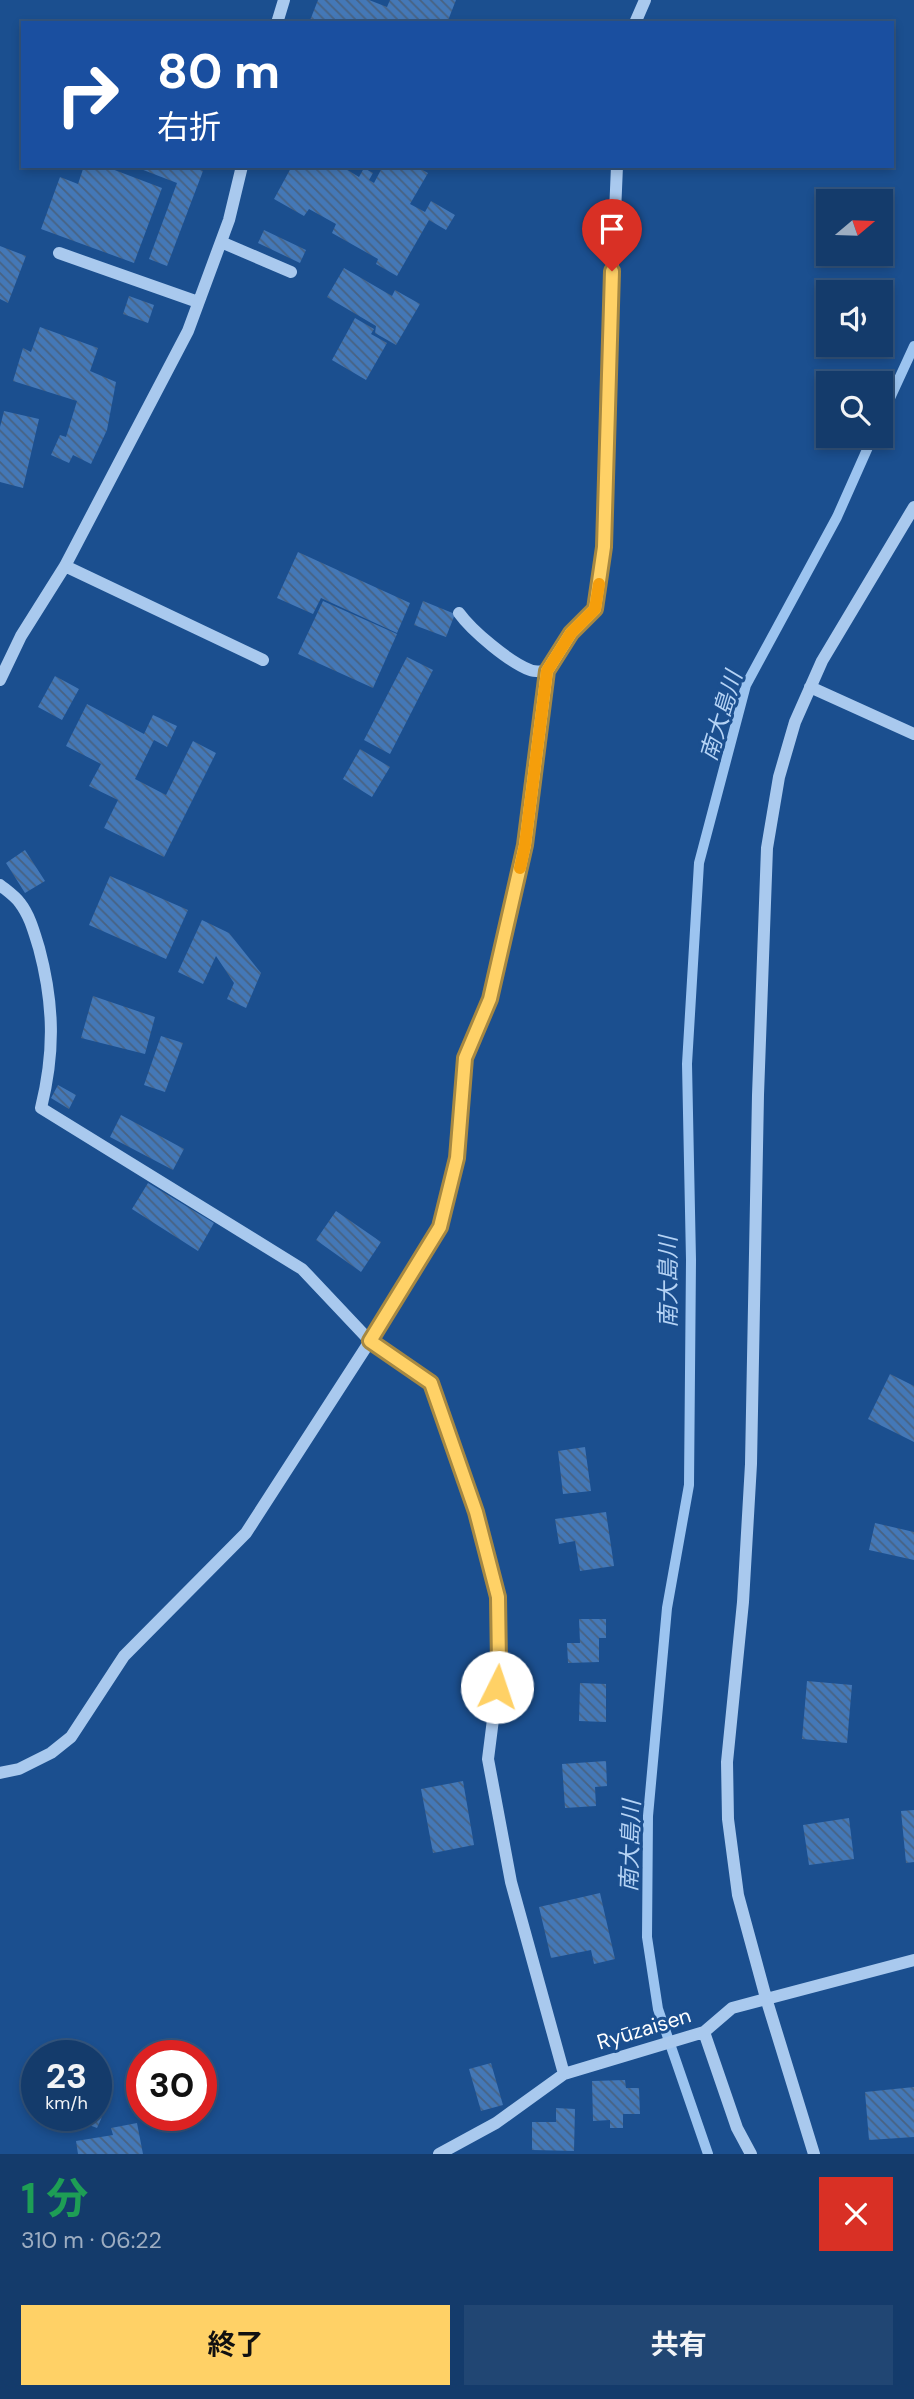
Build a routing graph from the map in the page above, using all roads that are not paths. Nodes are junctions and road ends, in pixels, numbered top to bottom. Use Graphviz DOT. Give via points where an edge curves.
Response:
graph roads {
  1 [pos="284,0"];
  2 [pos="645,0"];
  3 [pos="278,21"];
  4 [pos="636,21"];
  5 [pos="242,168"];
  6 [pos="617,168"];
  7 [pos="221,242"];
  8 [pos="59,253"];
  9 [pos="291,272"];
  10 [pos="198,302"];
  11 [pos="914,507"];
  12 [pos="65,566"];
  13 [pos="459,613"];
  14 [pos="263,660"];
  15 [pos="547,671"];
  16 [pos="0,680"];
  17 [pos="810,687"];
  18 [pos="914,734"];
  19 [pos="0,885"];
  20 [pos="370,1341"];
  21 [pos="0,1773"];
  22 [pos="914,1960"];
  23 [pos="766,1998"];
  24 [pos="705,2032"];
  25 [pos="564,2074"];
  26 [pos="439,2154"];
  27 [pos="751,2154"];
  28 [pos="814,2154"];
  1 -- 3 [label="street"];
  2 -- 4 [label="street"];
  5 -- 7 [label="street"];
  6 -- 15 [label="street" via="604,547 595,609 571,633"];
  7 -- 9 [label="street"];
  7 -- 10 [label="street"];
  8 -- 10 [label="street"];
  10 -- 12 [label="street" via="188,331"];
  11 -- 17 [label="street"];
  12 -- 14 [label="street"];
  12 -- 16 [label="street" via="21,636"];
  13 -- 15 [label="street" via="471,629 513,660 530,670"];
  15 -- 20 [label="street" via="525,845 490,999 465,1058 457,1158 440,1227"];
  17 -- 18 [label="street"];
  17 -- 23 [label="street" via="779,777 767,848 751,1464 727,1762 728,1819 738,1895"];
  19 -- 20 [label="street" via="20,902 33,926 47,976 52,1033 50,1073 41,1108 302,1269"];
  20 -- 21 [label="street" via="246,1533 124,1656 71,1737 51,1753"];
  20 -- 25 [label="street" via="431,1383 489,1560 498,1597 499,1664 488,1759 511,1882"];
  22 -- 23 [label="street, Ryūzaisen"];
  23 -- 24 [label="street, Ryūzaisen" via="732,2008"];
  23 -- 28 [label="street"];
  24 -- 25 [label="street, Ryūzaisen"];
  24 -- 27 [label="street" via="737,2128"];
  25 -- 26 [label="street, Ryūzaisen" via="496,2123"];
}
